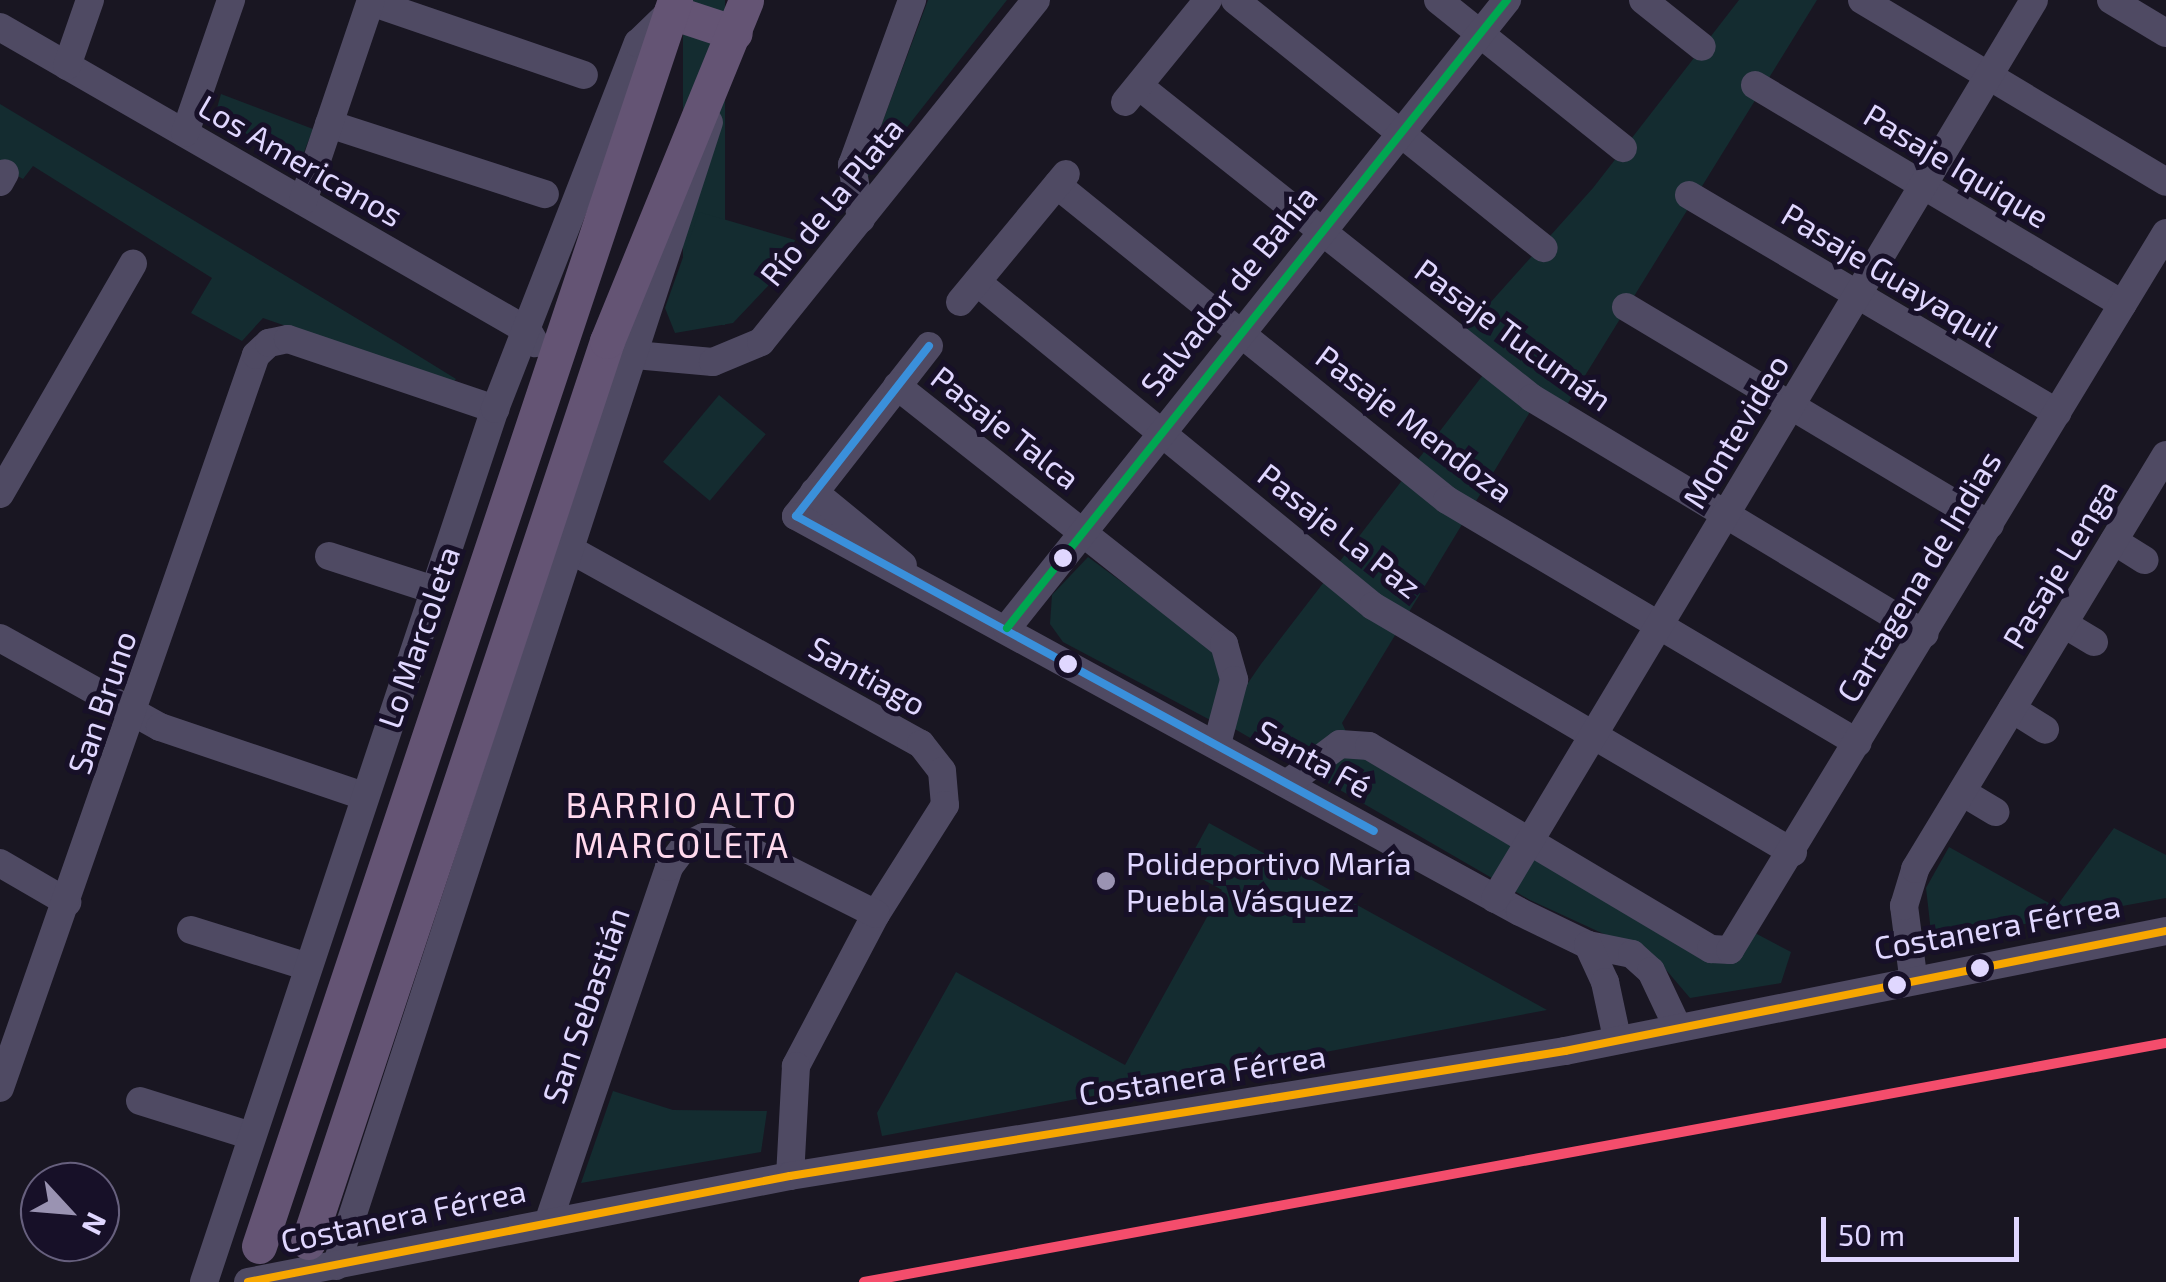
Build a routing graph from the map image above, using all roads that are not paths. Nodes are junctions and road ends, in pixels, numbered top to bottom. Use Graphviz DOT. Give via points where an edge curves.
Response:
graph roads {
  1 [pos="90,0"];
  2 [pos="231,0"];
  3 [pos="912,0"];
  4 [pos="1036,0"];
  5 [pos="1208,0"];
  6 [pos="1235,0"];
  7 [pos="1438,0"];
  8 [pos="1508,0"];
  9 [pos="1644,0"];
  10 [pos="1862,0"];
  11 [pos="2034,0"];
  12 [pos="2111,0"];
  13 [pos="371,1"];
  14 [pos="673,6"];
  15 [pos="740,16"];
  16 [pos="0,27"];
  17 [pos="2166,32"];
  18 [pos="1480,34"];
  19 [pos="1702,47"];
  20 [pos="68,66"];
  21 [pos="584,75"];
  22 [pos="1989,76"];
  23 [pos="712,78"];
  24 [pos="1755,85"];
  25 [pos="329,124"];
  26 [pos="185,133"];
  27 [pos="1399,136"];
  28 [pos="1623,148"];
  29 [pos="2166,182"];
  30 [pos="1923,186"];
  31 [pos="544,194"];
  32 [pos="1688,195"];
  33 [pos="302,201"];
  34 [pos="861,218"];
  35 [pos="1321,232"];
  36 [pos="2166,233"];
  37 [pos="1544,248"];
  38 [pos="132,264"];
  39 [pos="969,292"];
  40 [pos="1858,295"];
  41 [pos="2123,304"];
  42 [pos="1626,308"];
  43 [pos="528,331"];
  44 [pos="1239,331"];
  45 [pos="929,346"];
  46 [pos="635,354"];
  47 [pos="550,370"];
  48 [pos="898,386"];
  49 [pos="1791,406"];
  50 [pos="495,409"];
  51 [pos="2058,413"];
  52 [pos="1158,432"];
  53 [pos="2165,459"];
  54 [pos="814,492"];
  55 [pos="0,494"];
  56 [pos="1725,516"];
  57 [pos="1990,525"];
  58 [pos="1081,531"];
  59 [pos="2114,541"];
  60 [pos="570,550"];
  61 [pos="328,556"];
  62 [pos="2146,560"];
  63 [pos="914,577"];
  64 [pos="434,590"];
  65 [pos="1660,624"];
  66 [pos="2064,624"];
  67 [pos="1007,628"];
  68 [pos="1924,634"];
  69 [pos="0,638"];
  70 [pos="2094,642"];
  71 [pos="2012,709"];
  72 [pos="134,715"];
  73 [pos="2045,730"];
  74 [pos="1593,734"];
  75 [pos="1858,742"];
  76 [pos="1217,744"];
  77 [pos="1288,783"];
  78 [pos="1962,792"];
  79 [pos="364,796"];
  80 [pos="1995,812"];
  81 [pos="1528,842"];
  82 [pos="1793,852"];
  83 [pos="0,863"];
  84 [pos="1496,899"];
  85 [pos="67,902"];
  86 [pos="876,914"];
  87 [pos="191,930"];
  88 [pos="2166,931"];
  89 [pos="1588,945"];
  90 [pos="308,966"];
  91 [pos="1913,976"];
  92 [pos="1676,1024"];
  93 [pos="1618,1038"];
  94 [pos="6,1054"];
  95 [pos="0,1088"];
  96 [pos="140,1101"];
  97 [pos="252,1136"];
  98 [pos="790,1176"];
  99 [pos="549,1220"];
  100 [pos="308,1242"];
  101 [pos="260,1246"];
  102 [pos="336,1266"];
  103 [pos="204,1282"];
  104 [pos="248,1282"];
  1 -- 20 [label="street"];
  2 -- 26 [label="street"];
  3 -- 34 [label="street" via="852,166"];
  4 -- 34 [label="street, Río de la Plata"];
  5 -- 35 [label="street, Pasaje Tucumán" via="1132,94"];
  6 -- 27 [label="street"];
  7 -- 18 [label="street"];
  8 -- 18 [label="street, Salvador de Bahía"];
  9 -- 19 [label="street"];
  10 -- 22 [label="street"];
  11 -- 22 [label="street, Montevideo"];
  12 -- 17 [label="street"];
  13 -- 21 [label="street"];
  13 -- 25 [label="street"];
  14 -- 15 [label="main road"];
  14 -- 43 [label="street, Lo Marcoleta" via="638,43"];
  14 -- 47 [label="main road, Lo Marcoleta"];
  15 -- 23 [label="main road"];
  16 -- 20 [label="street, Los Americanos"];
  18 -- 27 [label="street, Salvador de Bahía"];
  18 -- 28 [label="street"];
  20 -- 26 [label="street, Los Americanos"];
  22 -- 29 [label="street"];
  22 -- 30 [label="street, Montevideo"];
  23 -- 46 [label="street" via="709,127"];
  23 -- 100 [label="main road" via="607,342"];
  24 -- 30 [label="street, Pasaje Iquique"];
  25 -- 31 [label="street"];
  25 -- 33 [label="street"];
  26 -- 33 [label="street, Los Americanos"];
  27 -- 35 [label="street, Salvador de Bahía"];
  27 -- 37 [label="street"];
  30 -- 40 [label="street, Montevideo"];
  30 -- 41 [label="street, Pasaje Iquique"];
  32 -- 40 [label="street, Pasaje Guayaquil"];
  33 -- 43 [label="street, Los Americanos"];
  34 -- 46 [label="street, Río de la Plata" via="750,350 699,363"];
  35 -- 44 [label="street, Salvador de Bahía"];
  35 -- 56 [label="street, Pasaje Tucumán" via="1532,398"];
  36 -- 41 [label="street, Cartagena de Indias"];
  38 -- 55 [label="street"];
  39 -- 44 [label="street, Pasaje Mendoza" via="1062,180"];
  39 -- 52 [label="street, Pasaje La Paz"];
  40 -- 49 [label="street, Montevideo"];
  40 -- 51 [label="street, Pasaje Guayaquil"];
  41 -- 51 [label="street, Cartagena de Indias"];
  42 -- 49 [label="street"];
  43 -- 47 [label="street"];
  43 -- 50 [label="street, Lo Marcoleta"];
  44 -- 52 [label="street, Salvador de Bahía"];
  44 -- 65 [label="street, Pasaje Mendoza" via="1448,500"];
  45 -- 48 [label="street"];
  46 -- 60 [label="street"];
  47 -- 101 [label="main road, Lo Marcoleta"];
  48 -- 54 [label="street"];
  48 -- 58 [label="street, Pasaje Talca"];
  49 -- 56 [label="street, Montevideo"];
  49 -- 57 [label="street"];
  50 -- 64 [label="street, Lo Marcoleta"];
  50 -- 72 [label="street, San Bruno" via="298,341 269,342 252,363"];
  51 -- 57 [label="street, Cartagena de Indias"];
  52 -- 58 [label="street, Salvador de Bahía"];
  52 -- 74 [label="street, Pasaje La Paz" via="1387,616"];
  53 -- 59 [label="street, Pasaje Lenga"];
  54 -- 63 [label="street"];
  54 -- 63 [label="street" via="796,516"];
  56 -- 65 [label="street, Montevideo"];
  56 -- 68 [label="street, Pasaje Tucumán"];
  57 -- 68 [label="street, Cartagena de Indias"];
  58 -- 67 [label="street, Salvador de Bahía"];
  58 -- 76 [label="street, Pasaje Talca" via="1224,644 1234,660 1234,680"];
  59 -- 62 [label="street"];
  59 -- 66 [label="street, Pasaje Lenga"];
  60 -- 86 [label="street, Santiago" via="930,751 942,770 946,805"];
  60 -- 102 [label="street"];
  61 -- 64 [label="street"];
  63 -- 67 [label="street, Santa Fé"];
  64 -- 79 [label="street, Lo Marcoleta"];
  65 -- 74 [label="street, Montevideo"];
  65 -- 75 [label="street, Pasaje Mendoza"];
  66 -- 70 [label="street"];
  66 -- 71 [label="street, Pasaje Lenga"];
  67 -- 76 [label="street, Santa Fé"];
  68 -- 75 [label="street, Cartagena de Indias"];
  69 -- 72 [label="street"];
  71 -- 73 [label="street"];
  71 -- 78 [label="street, Pasaje Lenga"];
  72 -- 79 [label="street"];
  72 -- 85 [label="street, San Bruno"];
  74 -- 81 [label="street, Montevideo"];
  74 -- 82 [label="street, Pasaje La Paz"];
  75 -- 82 [label="street, Cartagena de Indias"];
  76 -- 77 [label="street, Santa Fé"];
  77 -- 81 [label="street" via="1340,744 1356,742"];
  77 -- 84 [label="street, Santa Fé"];
  78 -- 80 [label="street"];
  78 -- 91 [label="street, Pasaje Lenga" via="1905,896"];
  79 -- 90 [label="street, Lo Marcoleta"];
  81 -- 82 [label="street, Cartagena de Indias" via="1726,952 1739,942"];
  81 -- 84 [label="street, Montevideo"];
  83 -- 85 [label="street"];
  84 -- 89 [label="street, Santa Fé"];
  85 -- 94 [label="street, San Bruno"];
  86 -- 98 [label="street, Santiago" via="796,1066"];
  86 -- 99 [label="street, San Sebastián" via="724,838 684,846 669,866"];
  87 -- 90 [label="street"];
  88 -- 91 [label="street, Costanera Férrea"];
  89 -- 92 [label="street, Santa Fé" via="1621,950 1643,963"];
  89 -- 93 [label="street"];
  90 -- 97 [label="street, Lo Marcoleta"];
  91 -- 92 [label="street, Costanera Férrea"];
  92 -- 93 [label="street, Costanera Férrea"];
  93 -- 98 [label="street, Costanera Férrea"];
  94 -- 95 [label="street, San Bruno"];
  96 -- 97 [label="street"];
  97 -- 103 [label="street, Lo Marcoleta"];
  98 -- 99 [label="street, Costanera Férrea"];
  99 -- 102 [label="street, Costanera Férrea"];
  102 -- 104 [label="street, Costanera Férrea"];
}
